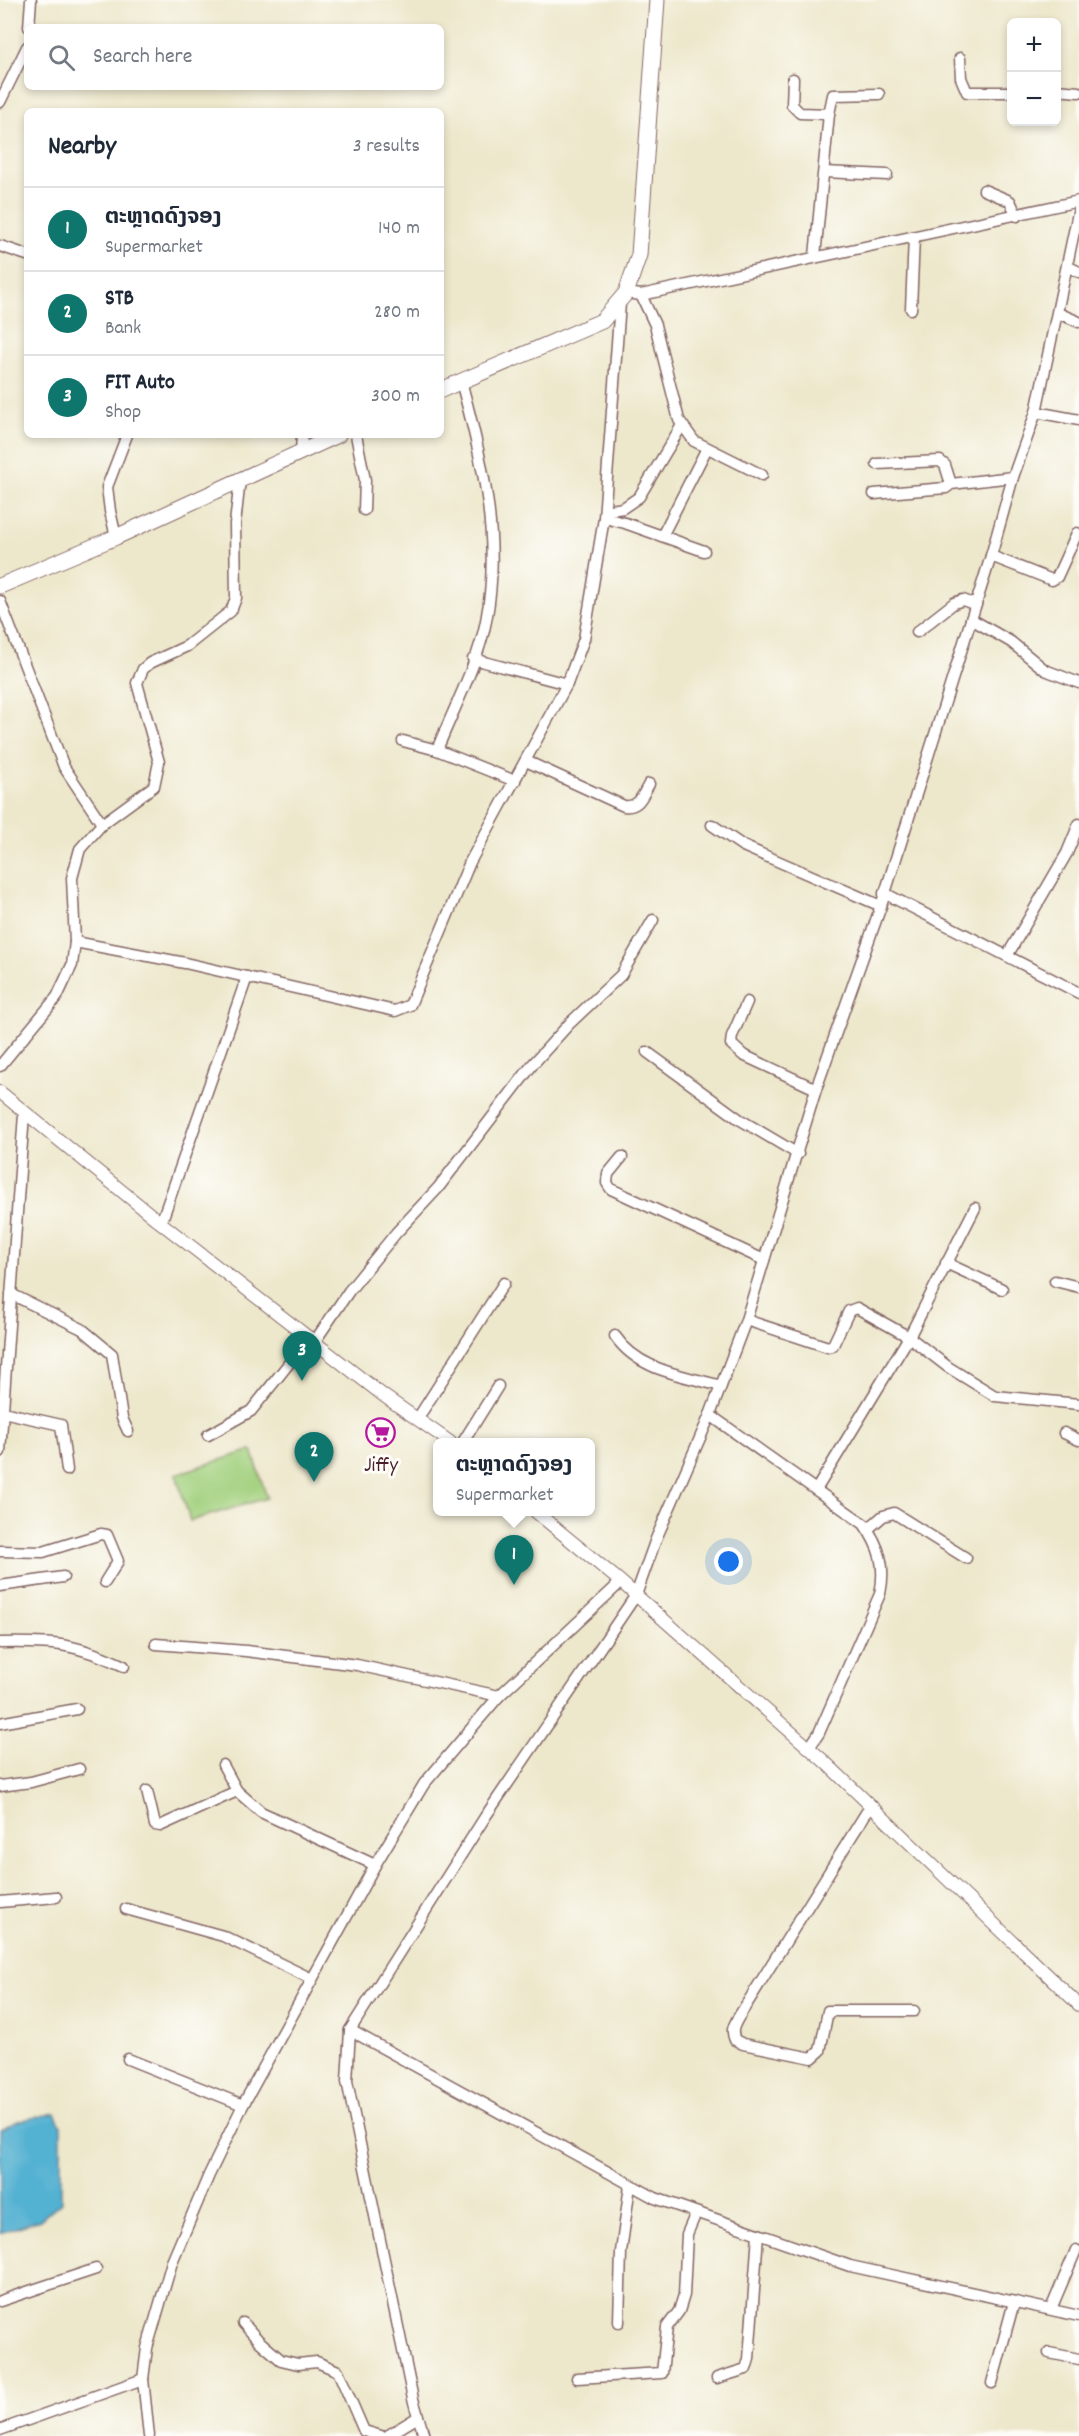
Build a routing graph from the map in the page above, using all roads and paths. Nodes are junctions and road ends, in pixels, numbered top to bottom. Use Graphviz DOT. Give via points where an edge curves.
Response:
graph roads {
  1 [pos="31,0"];
  2 [pos="657,0"];
  3 [pos="29,24"];
  4 [pos="24,53"];
  5 [pos="960,58"];
  6 [pos="793,79"];
  7 [pos="1061,90"];
  8 [pos="1007,92"];
  9 [pos="1079,92"];
  10 [pos="879,94"];
  11 [pos="0,102"];
  12 [pos="829,114"];
  13 [pos="824,172"];
  14 [pos="887,176"];
  15 [pos="984,190"];
  16 [pos="1079,201"];
  17 [pos="1079,208"];
  18 [pos="1017,216"];
  19 [pos="914,237"];
  20 [pos="0,246"];
  21 [pos="24,254"];
  22 [pos="816,256"];
  23 [pos="1067,266"];
  24 [pos="1079,272"];
  25 [pos="629,297"];
  26 [pos="911,309"];
  27 [pos="1058,313"];
  28 [pos="1079,322"];
  29 [pos="461,381"];
  30 [pos="444,389"];
  31 [pos="1036,412"];
  32 [pos="1079,420"];
  33 [pos="682,425"];
  34 [pos="126,438"];
  35 [pos="302,438"];
  36 [pos="331,438"];
  37 [pos="357,438"];
  38 [pos="707,448"];
  39 [pos="301,452"];
  40 [pos="877,464"];
  41 [pos="762,476"];
  42 [pos="1013,477"];
  43 [pos="240,480"];
  44 [pos="951,484"];
  45 [pos="874,494"];
  46 [pos="364,510"];
  47 [pos="605,515"];
  48 [pos="1077,533"];
  49 [pos="662,536"];
  50 [pos="116,537"];
  51 [pos="704,551"];
  52 [pos="991,556"];
  53 [pos="0,586"];
  54 [pos="0,601"];
  55 [pos="976,605"];
  56 [pos="972,619"];
  57 [pos="917,632"];
  58 [pos="473,659"];
  59 [pos="1079,683"];
  60 [pos="567,684"];
  61 [pos="403,741"];
  62 [pos="437,750"];
  63 [pos="526,761"];
  64 [pos="515,780"];
  65 [pos="649,784"];
  66 [pos="102,824"];
  67 [pos="1079,824"];
  68 [pos="712,825"];
  69 [pos="884,893"];
  70 [pos="880,906"];
  71 [pos="653,920"];
  72 [pos="75,942"];
  73 [pos="1007,956"];
  74 [pos="247,977"];
  75 [pos="1079,993"];
  76 [pos="747,1002"];
  77 [pos="647,1052"];
  78 [pos="0,1066"];
  79 [pos="816,1089"];
  80 [pos="0,1092"];
  81 [pos="24,1113"];
  82 [pos="798,1154"];
  83 [pos="622,1157"];
  84 [pos="975,1208"];
  85 [pos="161,1223"];
  86 [pos="764,1260"];
  87 [pos="946,1263"];
  88 [pos="1055,1281"];
  89 [pos="504,1283"];
  90 [pos="1079,1287"];
  91 [pos="1002,1289"];
  92 [pos="11,1294"];
  93 [pos="746,1320"];
  94 [pos="615,1336"];
  95 [pos="909,1337"];
  96 [pos="313,1339"];
  97 [pos="498,1386"];
  98 [pos="721,1386"];
  99 [pos="1079,1404"];
  100 [pos="3,1413"];
  101 [pos="710,1415"];
  102 [pos="418,1418"];
  103 [pos="128,1431"];
  104 [pos="1064,1433"];
  105 [pos="208,1435"];
  106 [pos="444,1438"];
  107 [pos="466,1438"];
  108 [pos="1079,1440"];
  109 [pos="0,1452"];
  110 [pos="67,1470"];
  111 [pos="816,1490"];
  112 [pos="541,1516"];
  113 [pos="868,1529"];
  114 [pos="0,1551"];
  115 [pos="966,1558"];
  116 [pos="63,1577"];
  117 [pos="105,1582"];
  118 [pos="621,1582"];
  119 [pos="0,1586"];
  120 [pos="636,1595"];
  121 [pos="0,1643"];
  122 [pos="156,1644"];
  123 [pos="124,1666"];
  124 [pos="499,1696"];
  125 [pos="77,1708"];
  126 [pos="0,1723"];
  127 [pos="809,1748"];
  128 [pos="223,1765"];
  129 [pos="79,1769"];
  130 [pos="0,1786"];
  131 [pos="147,1791"];
  132 [pos="237,1791"];
  133 [pos="871,1805"];
  134 [pos="375,1865"];
  135 [pos="56,1897"];
  136 [pos="0,1902"];
  137 [pos="126,1909"];
  138 [pos="312,1979"];
  139 [pos="1079,2005"];
  140 [pos="914,2011"];
  141 [pos="350,2030"];
  142 [pos="128,2059"];
  143 [pos="243,2105"];
  144 [pos="630,2185"];
  145 [pos="696,2213"];
  146 [pos="758,2234"];
  147 [pos="1076,2250"];
  148 [pos="96,2269"];
  149 [pos="0,2301"];
  150 [pos="1014,2302"];
  151 [pos="1051,2310"];
  152 [pos="1079,2316"];
  153 [pos="619,2322"];
  154 [pos="243,2323"];
  155 [pos="1049,2353"];
  156 [pos="1079,2359"];
  157 [pos="577,2378"];
  158 [pos="717,2378"];
  159 [pos="143,2379"];
  160 [pos="992,2383"];
  161 [pos="418,2417"];
  162 [pos="0,2430"];
  163 [pos="149,2436"];
  164 [pos="381,2436"];
  165 [pos="387,2436"];
  166 [pos="424,2436"];
  1 -- 3 [label="street"];
  2 -- 25 [label="main road" via="639,255"];
  4 -- 11 [label="street"];
  5 -- 8 [label="street" via="961,78 967,92"];
  6 -- 12 [label="street" via="792,105 800,113"];
  7 -- 9 [label="street"];
  10 -- 12 [label="street" via="835,94"];
  12 -- 13 [label="street"];
  13 -- 14 [label="street"];
  13 -- 22 [label="street"];
  15 -- 18 [label="street" via="1010,201"];
  16 -- 18 [label="street"];
  17 -- 23 [label="street"];
  18 -- 19 [label="street"];
  19 -- 22 [label="street"];
  19 -- 26 [label="street"];
  20 -- 21 [label="street"];
  22 -- 25 [label="street"];
  23 -- 24 [label="street"];
  23 -- 27 [label="street"];
  25 -- 29 [label="main road" via="602,321"];
  25 -- 33 [label="street" via="655,325"];
  25 -- 47 [label="street"];
  27 -- 28 [label="street"];
  27 -- 31 [label="street"];
  29 -- 30 [label="main road"];
  29 -- 58 [label="street" via="479,445 493,542 486,623"];
  31 -- 32 [label="street"];
  31 -- 42 [label="street"];
  33 -- 38 [label="street" via="694,441"];
  33 -- 47 [label="street" via="639,497"];
  34 -- 50 [label="street" via="107,487"];
  35 -- 39 [label="street"];
  36 -- 39 [label="main road"];
  37 -- 46 [label="street" via="364,480"];
  38 -- 41 [label="street"];
  38 -- 49 [label="street"];
  39 -- 43 [label="main road"];
  40 -- 44 [label="street" via="940,461"];
  42 -- 44 [label="street"];
  42 -- 52 [label="street"];
  43 -- 50 [label="main road"];
  43 -- 66 [label="street" via="234,605 195,640 150,663 139,676 137,691 159,762 157,779 154,786"];
  44 -- 45 [label="street" via="946,488"];
  47 -- 49 [label="street"];
  47 -- 60 [label="street" via="584,639"];
  48 -- 52 [label="street" via="1052,580"];
  49 -- 51 [label="street"];
  50 -- 53 [label="main road"];
  52 -- 55 [label="street"];
  54 -- 66 [label="street" via="64,767"];
  55 -- 56 [label="street"];
  55 -- 57 [label="street" via="963,600 954,603"];
  56 -- 59 [label="street" via="1011,642 1045,670"];
  56 -- 69 [label="street"];
  58 -- 60 [label="street"];
  58 -- 62 [label="street"];
  60 -- 63 [label="street"];
  61 -- 62 [label="street"];
  62 -- 64 [label="street"];
  63 -- 64 [label="street"];
  63 -- 65 [label="street" via="624,806 639,803"];
  64 -- 74 [label="street" via="470,862 410,1005 395,1011"];
  66 -- 72 [label="street" via="80,849 74,865"];
  67 -- 73 [label="street"];
  68 -- 70 [label="street" via="743,846"];
  69 -- 70 [label="street"];
  69 -- 73 [label="street"];
  70 -- 79 [label="street"];
  71 -- 96 [label="street" via="621,975 533,1064 438,1188 396,1233"];
  72 -- 74 [label="street"];
  72 -- 78 [label="street" via="72,965 57,998"];
  73 -- 75 [label="street"];
  74 -- 85 [label="street"];
  76 -- 79 [label="street" via="731,1044 743,1055"];
  77 -- 82 [label="street" via="738,1119"];
  79 -- 82 [label="street"];
  80 -- 81 [label="street"];
  81 -- 85 [label="street"];
  81 -- 92 [label="street"];
  82 -- 86 [label="street"];
  83 -- 86 [label="street" via="608,1174 607,1183 612,1188"];
  84 -- 87 [label="street"];
  85 -- 96 [label="street"];
  86 -- 93 [label="street"];
  87 -- 91 [label="street"];
  87 -- 95 [label="street"];
  88 -- 90 [label="street"];
  89 -- 102 [label="street"];
  92 -- 100 [label="street"];
  92 -- 103 [label="street" via="82,1329 112,1354 122,1418"];
  93 -- 95 [label="street" via="828,1347 833,1345 849,1311 857,1308"];
  93 -- 98 [label="street"];
  94 -- 98 [label="street" via="630,1355 645,1365"];
  95 -- 99 [label="street" via="995,1396"];
  95 -- 111 [label="street"];
  96 -- 102 [label="street"];
  96 -- 105 [label="street" via="251,1411"];
  97 -- 107 [label="street"];
  98 -- 101 [label="street"];
  100 -- 109 [label="street"];
  100 -- 110 [label="street" via="61,1425"];
  101 -- 111 [label="street"];
  101 -- 120 [label="street"];
  102 -- 106 [label="street"];
  104 -- 108 [label="street"];
  111 -- 113 [label="street"];
  112 -- 118 [label="street"];
  113 -- 115 [label="street" via="883,1516 894,1514"];
  113 -- 127 [label="street" via="882,1559 880,1594"];
  114 -- 117 [label="street" via="43,1552 107,1535 118,1561"];
  116 -- 119 [label="street"];
  118 -- 120 [label="street"];
  118 -- 124 [label="street"];
  120 -- 127 [label="street"];
  120 -- 141 [label="street" via="485,1817"];
  121 -- 123 [label="street" via="51,1642 74,1646"];
  122 -- 124 [label="street" via="357,1665"];
  124 -- 134 [label="street" via="424,1784"];
  125 -- 126 [label="street"];
  127 -- 133 [label="street"];
  128 -- 132 [label="street"];
  129 -- 130 [label="street"];
  131 -- 132 [label="street" via="153,1820 160,1826"];
  132 -- 134 [label="street" via="261,1812"];
  133 -- 139 [label="street"];
  133 -- 140 [label="street" via="738,2018 733,2035 743,2044 812,2058 820,2051 828,2011"];
  134 -- 138 [label="street"];
  135 -- 136 [label="street"];
  137 -- 138 [label="street" via="223,1936"];
  138 -- 143 [label="street"];
  141 -- 144 [label="street"];
  141 -- 161 [label="street" via="347,2081"];
  142 -- 143 [label="street"];
  143 -- 159 [label="street" via="172,2262 147,2348"];
  144 -- 145 [label="street"];
  144 -- 153 [label="street" via="621,2253"];
  145 -- 146 [label="street"];
  145 -- 157 [label="street" via="687,2234 684,2295 679,2312 667,2327 662,2373"];
  146 -- 150 [label="street" via="850,2265"];
  146 -- 158 [label="street" via="749,2359 746,2369"];
  147 -- 151 [label="street"];
  148 -- 149 [label="street"];
  150 -- 151 [label="street"];
  150 -- 160 [label="street"];
  151 -- 152 [label="street"];
  154 -- 164 [label="street" via="281,2360 298,2364 317,2362 338,2371 364,2431"];
  155 -- 156 [label="street"];
  159 -- 162 [label="street"];
  159 -- 163 [label="street"];
  161 -- 165 [label="street"];
  161 -- 166 [label="street"];
}
